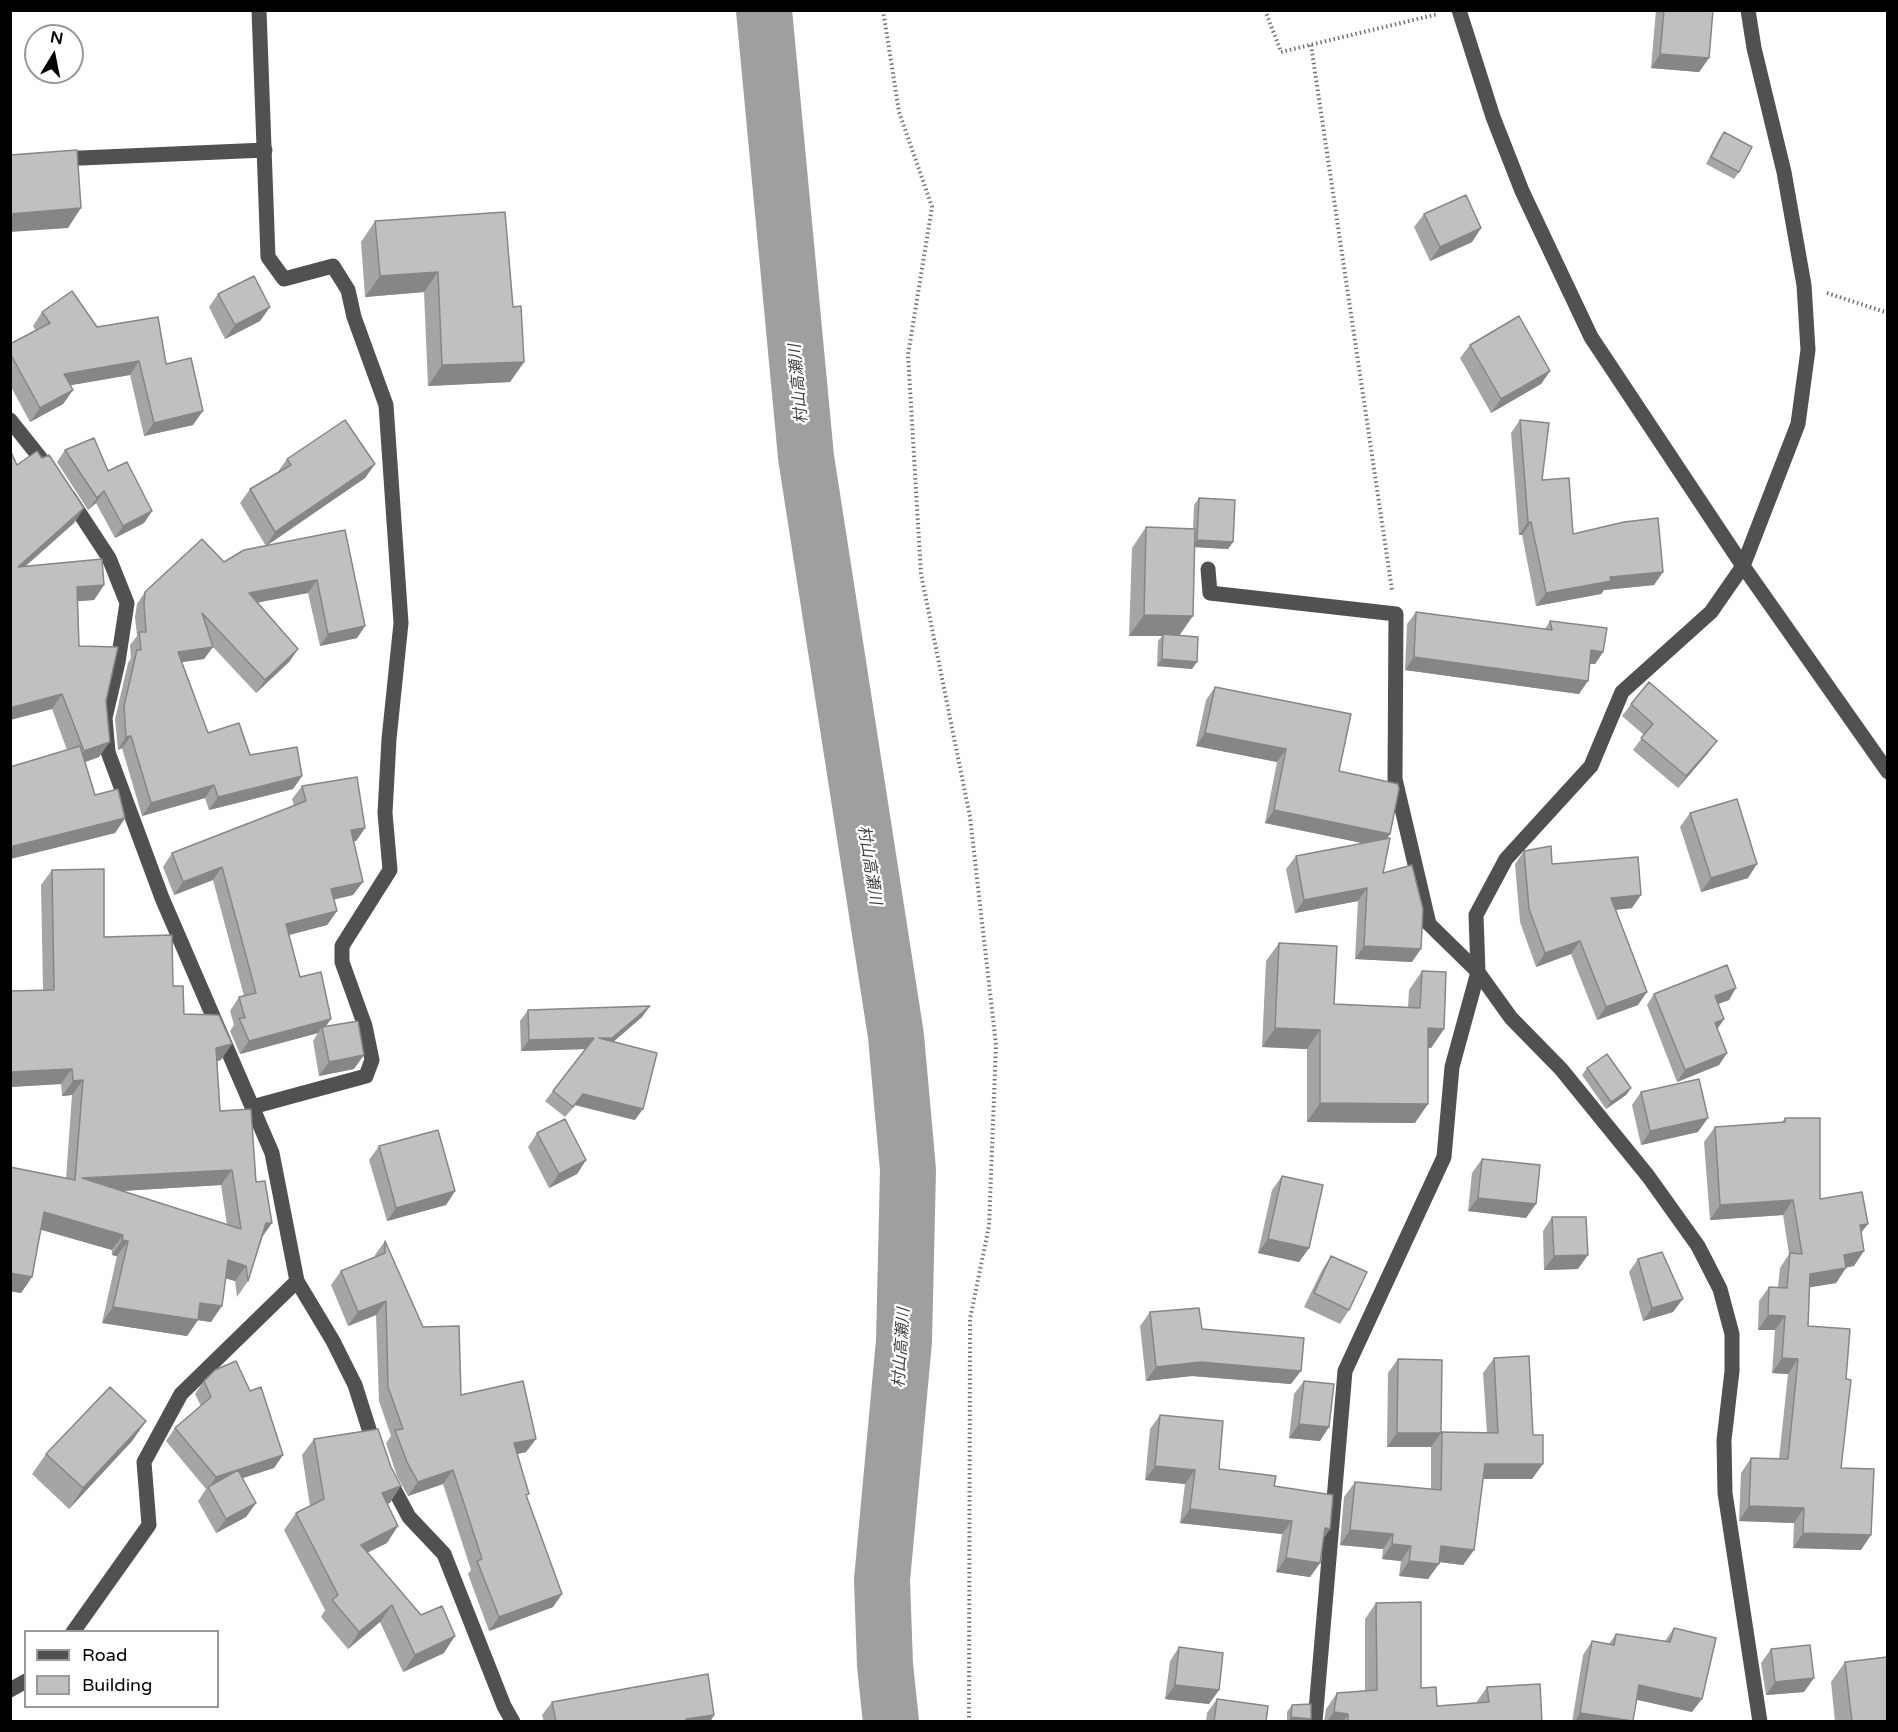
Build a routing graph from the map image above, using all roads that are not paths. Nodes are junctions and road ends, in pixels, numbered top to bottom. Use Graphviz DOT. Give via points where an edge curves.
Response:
graph roads {
  1 [pos="259,10"];
  2 [pos="1458,10"];
  3 [pos="1748,10"];
  4 [pos="265,150"];
  5 [pos="45,159"];
  6 [pos="10,420"];
  7 [pos="1743,566"];
  8 [pos="1208,569"];
  9 [pos="1887,772"];
  10 [pos="1478,972"];
  11 [pos="252,1107"];
  12 [pos="297,1281"];
  13 [pos="74,1630"];
  14 [pos="24,1682"];
  15 [pos="10,1690"];
  16 [pos="513,1722"];
  17 [pos="1315,1722"];
  18 [pos="1760,1722"];
  1 -- 4 [label="street"];
  2 -- 7 [label="street" via="1522,191 1591,337"];
  3 -- 7 [label="street" via="1804,285 1808,350 1798,424"];
  4 -- 5 [label="street"];
  4 -- 11 [label="street" via="268,257 284,279 333,266 348,290 386,405 401,623 385,813 390,870 342,946 342,962 365,1026 372,1060 366,1076"];
  6 -- 11 [label="street" via="43,459 120,579 127,603 105,718 108,752 162,898"];
  7 -- 9 [label="street"];
  7 -- 10 [label="street" via="1711,612 1622,692 1591,766 1506,859 1476,915"];
  8 -- 10 [label="street" via="1210,593 1396,614 1395,779 1430,924"];
  10 -- 17 [label="street" via="1452,1067 1444,1157 1345,1371"];
  10 -- 18 [label="street" via="1511,1018 1561,1069 1648,1176 1698,1246 1720,1289 1732,1334 1724,1440 1725,1492"];
  11 -- 12 [label="street" via="272,1153"];
  12 -- 13 [label="street" via="181,1394 144,1462 149,1525"];
  12 -- 16 [label="street" via="355,1385 388,1480 409,1517 444,1554"];
  14 -- 15 [label="street"];
}
